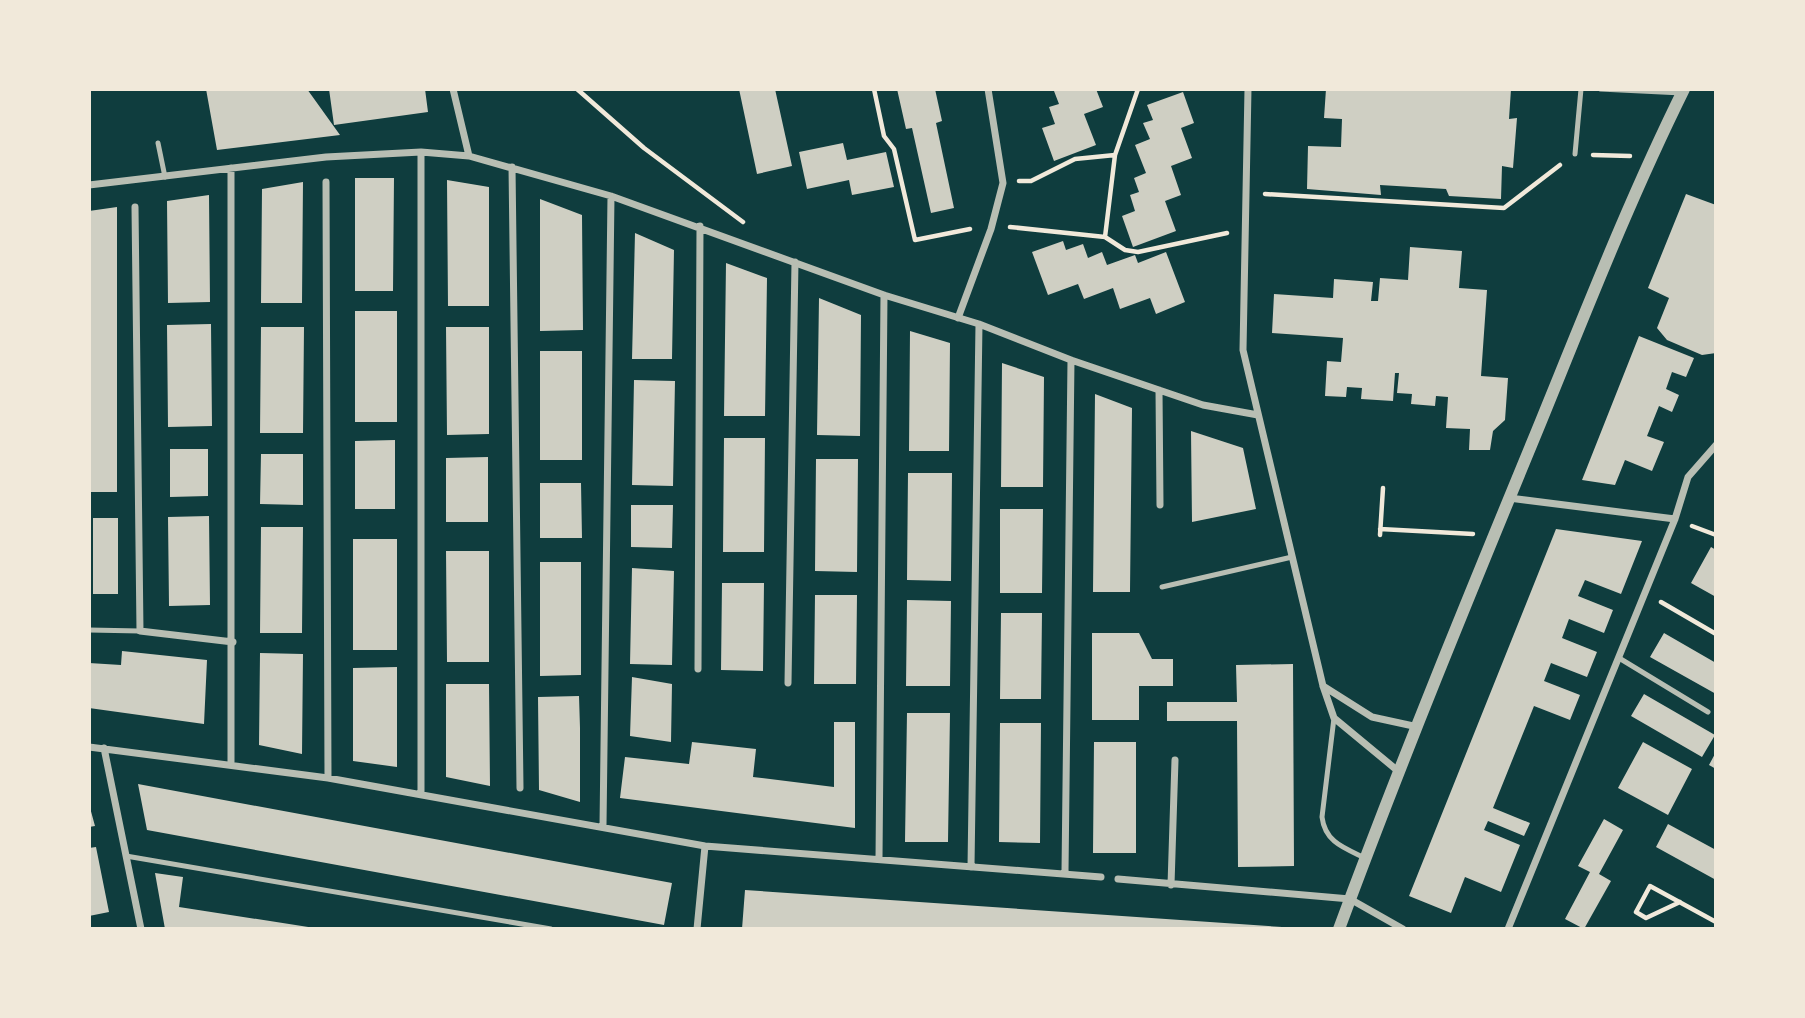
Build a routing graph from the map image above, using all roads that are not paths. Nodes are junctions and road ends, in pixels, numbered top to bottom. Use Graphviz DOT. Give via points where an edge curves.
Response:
graph roads {
  1 [pos="453,89"];
  2 [pos="988,89"];
  3 [pos="1248,89"];
  4 [pos="1581,89"];
  5 [pos="1601,89"];
  6 [pos="1683,91"];
  7 [pos="158,143"];
  8 [pos="421,152"];
  9 [pos="1575,154"];
  10 [pos="469,156"];
  11 [pos="512,167"];
  12 [pos="231,168"];
  13 [pos="165,177"];
  14 [pos="326,182"];
  15 [pos="89,186"];
  16 [pos="611,196"];
  17 [pos="135,207"];
  18 [pos="700,226"];
  19 [pos="795,262"];
  20 [pos="884,295"];
  21 [pos="958,318"];
  22 [pos="979,324"];
  23 [pos="1071,360"];
  24 [pos="1159,390"];
  25 [pos="1258,415"];
  26 [pos="1716,445"];
  27 [pos="1509,498"];
  28 [pos="1160,505"];
  29 [pos="1675,519"];
  30 [pos="1292,557"];
  31 [pos="1162,587"];
  32 [pos="89,630"];
  33 [pos="140,631"];
  34 [pos="233,642"];
  35 [pos="1619,658"];
  36 [pos="698,669"];
  37 [pos="788,682"];
  38 [pos="1323,686"];
  39 [pos="1708,712"];
  40 [pos="1334,718"];
  41 [pos="1418,727"];
  42 [pos="89,747"];
  43 [pos="104,748"];
  44 [pos="1175,760"];
  45 [pos="231,764"];
  46 [pos="1398,771"];
  47 [pos="328,778"];
  48 [pos="520,788"];
  49 [pos="421,794"];
  50 [pos="603,826"];
  51 [pos="705,846"];
  52 [pos="126,856"];
  53 [pos="1365,858"];
  54 [pos="879,859"];
  55 [pos="971,867"];
  56 [pos="1065,872"];
  57 [pos="1101,877"];
  58 [pos="1118,879"];
  59 [pos="1171,884"];
  60 [pos="1350,899"];
  61 [pos="141,929"];
  62 [pos="551,929"];
  63 [pos="696,929"];
  64 [pos="1339,929"];
  65 [pos="1403,929"];
  66 [pos="1508,929"];
  1 -- 10 [label="street"];
  2 -- 21 [label="street" via="1003,183"];
  3 -- 25 [label="street" via="1243,349"];
  4 -- 9 [label="lane"];
  5 -- 6 [label="lane"];
  6 -- 27 [label="street"];
  7 -- 13 [label="lane"];
  8 -- 10 [label="street"];
  8 -- 12 [label="street"];
  8 -- 49 [label="street"];
  10 -- 11 [label="street"];
  11 -- 16 [label="street"];
  11 -- 48 [label="street"];
  12 -- 13 [label="street"];
  12 -- 34 [label="street"];
  13 -- 15 [label="street"];
  14 -- 47 [label="street"];
  16 -- 18 [label="street"];
  16 -- 50 [label="street"];
  17 -- 33 [label="street"];
  18 -- 19 [label="street"];
  18 -- 36 [label="street"];
  19 -- 20 [label="street"];
  19 -- 37 [label="street"];
  20 -- 21 [label="street"];
  20 -- 54 [label="street"];
  21 -- 22 [label="street"];
  22 -- 23 [label="street"];
  22 -- 55 [label="street"];
  23 -- 24 [label="street"];
  23 -- 56 [label="street"];
  24 -- 25 [label="street" via="1203,405"];
  24 -- 28 [label="street"];
  25 -- 30 [label="street"];
  26 -- 29 [label="street" via="1688,477"];
  27 -- 29 [label="street"];
  27 -- 41 [label="street"];
  29 -- 35 [label="street"];
  30 -- 31 [label="lane"];
  30 -- 38 [label="street"];
  32 -- 33 [label="lane"];
  33 -- 34 [label="street"];
  34 -- 45 [label="street"];
  35 -- 39 [label="lane"];
  35 -- 66 [label="street"];
  38 -- 40 [label="street"];
  38 -- 41 [label="street" via="1371,717"];
  40 -- 46 [label="street"];
  40 -- 53 [label="lane" via="1324,832"];
  41 -- 46 [label="street"];
  42 -- 43 [label="street"];
  43 -- 45 [label="street"];
  43 -- 52 [label="street"];
  44 -- 59 [label="street"];
  45 -- 47 [label="street"];
  46 -- 53 [label="street"];
  47 -- 49 [label="street"];
  49 -- 50 [label="street"];
  50 -- 51 [label="street"];
  51 -- 54 [label="street"];
  51 -- 63 [label="street"];
  52 -- 61 [label="street"];
  52 -- 62 [label="lane"];
  53 -- 60 [label="street"];
  54 -- 55 [label="street"];
  55 -- 56 [label="street"];
  56 -- 57 [label="street"];
  58 -- 59 [label="street"];
  59 -- 60 [label="street"];
  60 -- 64 [label="street"];
  60 -- 65 [label="street"];
}
